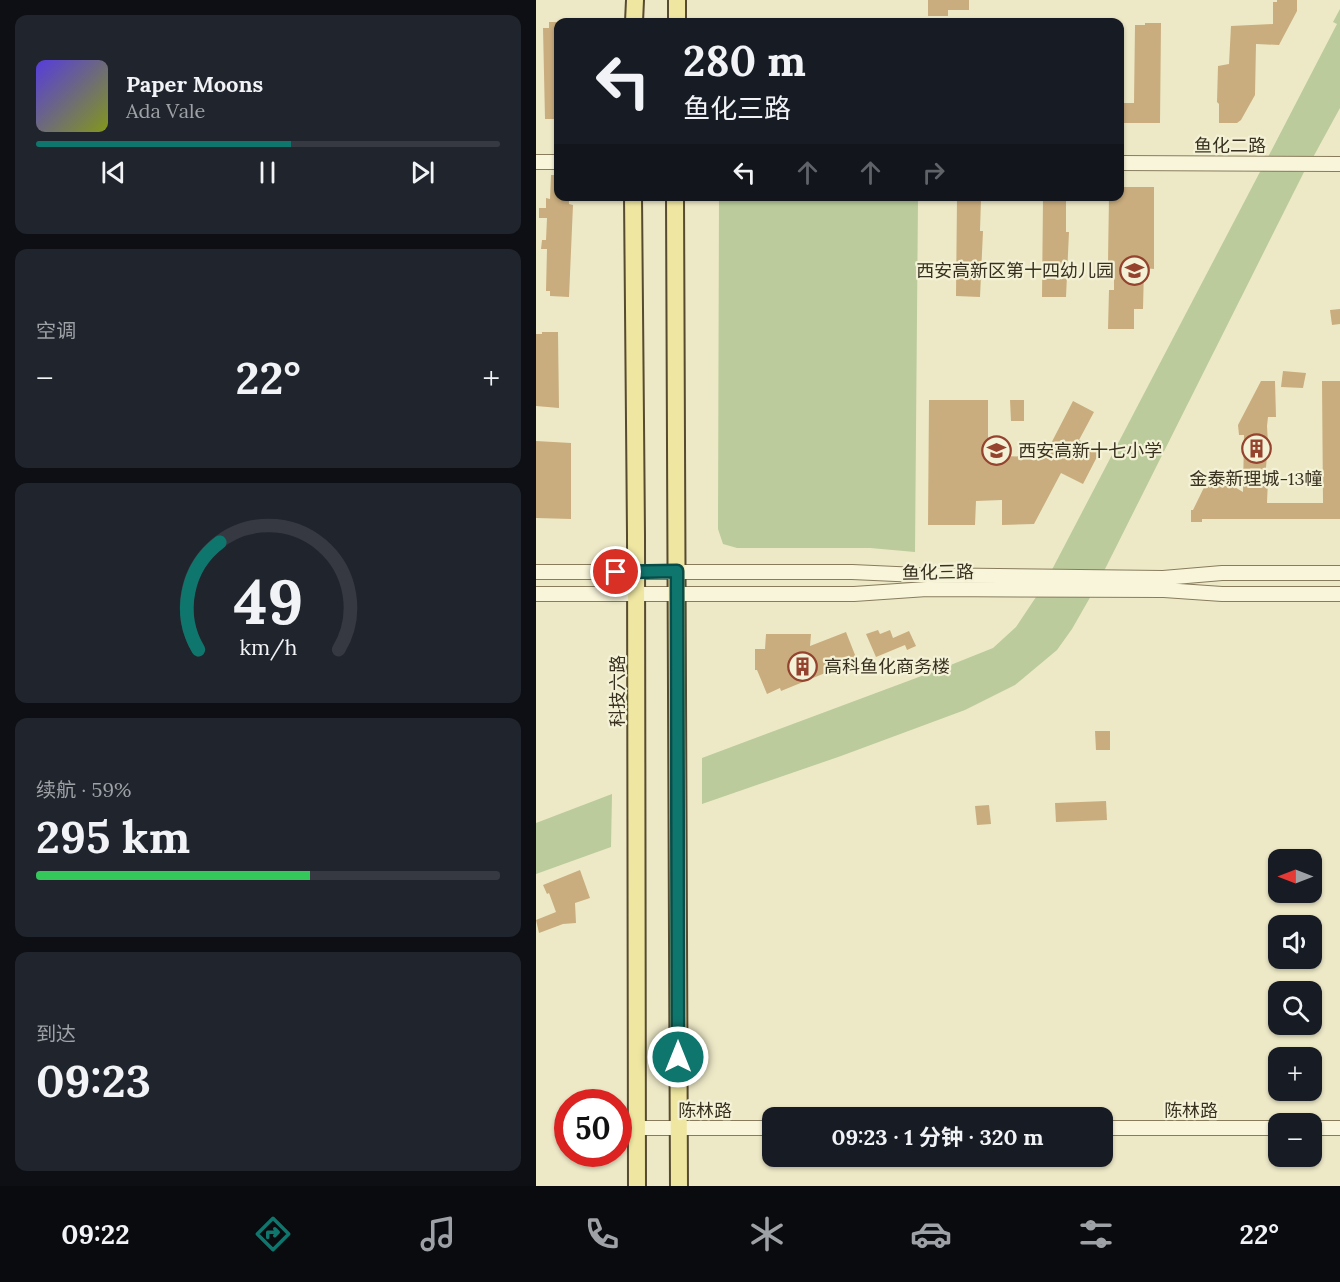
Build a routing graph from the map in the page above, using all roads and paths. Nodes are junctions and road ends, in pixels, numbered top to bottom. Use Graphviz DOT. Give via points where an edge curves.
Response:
graph roads {
  1 [pos="635,0"];
  2 [pos="677,0"];
  3 [pos="634,18"];
  4 [pos="677,18"];
  5 [pos="536,162"];
  6 [pos="554,162"];
  7 [pos="1124,163"];
  8 [pos="1340,164"];
  9 [pos="633,201"];
  10 [pos="676,201"];
  11 [pos="677,571"];
  12 [pos="536,572"];
  13 [pos="636,572"];
  14 [pos="1340,573"];
  15 [pos="677,592"];
  16 [pos="536,594"];
  17 [pos="636,594"];
  18 [pos="1340,594"];
  19 [pos="637,1128"];
  20 [pos="679,1128"];
  21 [pos="762,1128"];
  22 [pos="1113,1128"];
  23 [pos="1268,1128"];
  24 [pos="1322,1128"];
  25 [pos="1340,1128"];
  26 [pos="637,1186"];
  27 [pos="679,1186"];
  1 -- 3 [label="main road"];
  2 -- 4 [label="main road"];
  5 -- 6 [label="street"];
  7 -- 8 [label="street, 鱼化二路"];
  9 -- 13 [label="main road, 科技六路"];
  10 -- 11 [label="main road"];
  11 -- 13 [label="street, 鱼化三路"];
  11 -- 14 [label="street, 鱼化三路" via="1163,578 1222,573"];
  11 -- 15 [label="main road"];
  12 -- 13 [label="street, 鱼化三路"];
  13 -- 17 [label="main road, 科技六路"];
  15 -- 17 [label="street, 鱼化三路"];
  15 -- 18 [label="street, 鱼化三路" via="854,594 927,589"];
  15 -- 20 [label="main road"];
  16 -- 17 [label="street, 鱼化三路"];
  17 -- 19 [label="main road, 科技六路"];
  19 -- 20 [label="street, 陈林路"];
  19 -- 26 [label="main road, 科技六路"];
  20 -- 21 [label="street, 陈林路"];
  20 -- 27 [label="main road"];
  22 -- 23 [label="street, 陈林路"];
  24 -- 25 [label="street"];
}
